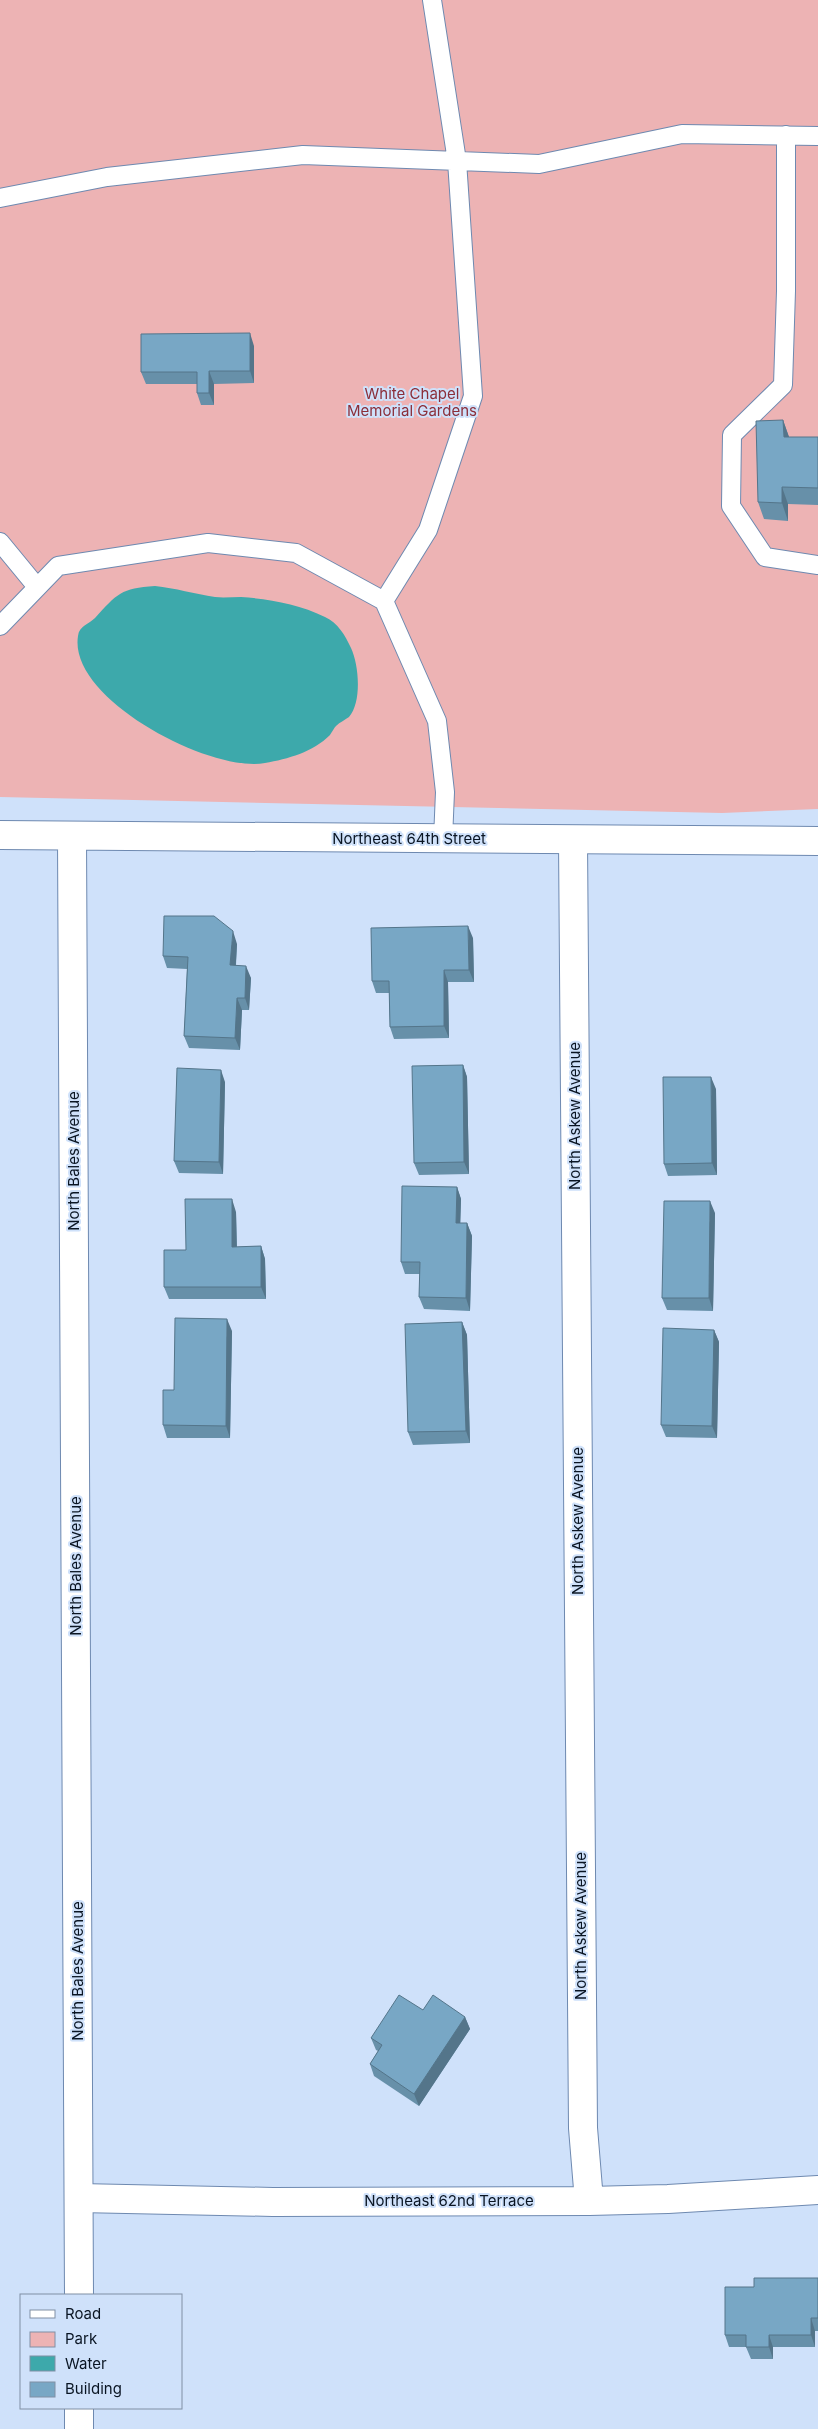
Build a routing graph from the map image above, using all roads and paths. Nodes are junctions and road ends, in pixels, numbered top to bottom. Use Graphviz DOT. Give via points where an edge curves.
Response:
graph roads {
  1 [pos="432,0"];
  2 [pos="786,136"];
  3 [pos="818,136"];
  4 [pos="456,161"];
  5 [pos="0,198"];
  6 [pos="0,542"];
  7 [pos="818,565"];
  8 [pos="37,587"];
  9 [pos="384,601"];
  10 [pos="0,626"];
  11 [pos="0,835"];
  12 [pos="72,836"];
  13 [pos="443,839"];
  14 [pos="573,840"];
  15 [pos="818,841"];
  16 [pos="818,2190"];
  17 [pos="79,2198"];
  18 [pos="589,2201"];
  19 [pos="79,2294"];
  20 [pos="79,2409"];
  21 [pos="79,2429"];
  1 -- 4 [label="lane"];
  2 -- 3 [label="lane"];
  2 -- 4 [label="lane" via="682,134 539,164"];
  2 -- 7 [label="lane" via="782,385 732,435 731,506 765,557"];
  4 -- 5 [label="lane" via="303,155 107,177"];
  4 -- 9 [label="lane" via="473,396 428,530"];
  6 -- 8 [label="lane"];
  8 -- 9 [label="lane" via="58,566 208,543 296,553"];
  8 -- 10 [label="lane"];
  9 -- 13 [label="lane" via="437,721 445,792"];
  11 -- 12 [label="street, Northeast 64th Street"];
  12 -- 13 [label="street, Northeast 64th Street"];
  12 -- 17 [label="street, North Bales Avenue"];
  13 -- 14 [label="street, Northeast 64th Street"];
  14 -- 15 [label="street, Northeast 64th Street"];
  14 -- 18 [label="street, North Askew Avenue" via="583,2128"];
  16 -- 18 [label="street, Northeast 62nd Terrace"];
  17 -- 18 [label="street, Northeast 62nd Terrace" via="273,2202"];
  17 -- 19 [label="street, North Bales Avenue"];
  20 -- 21 [label="street"];
}
